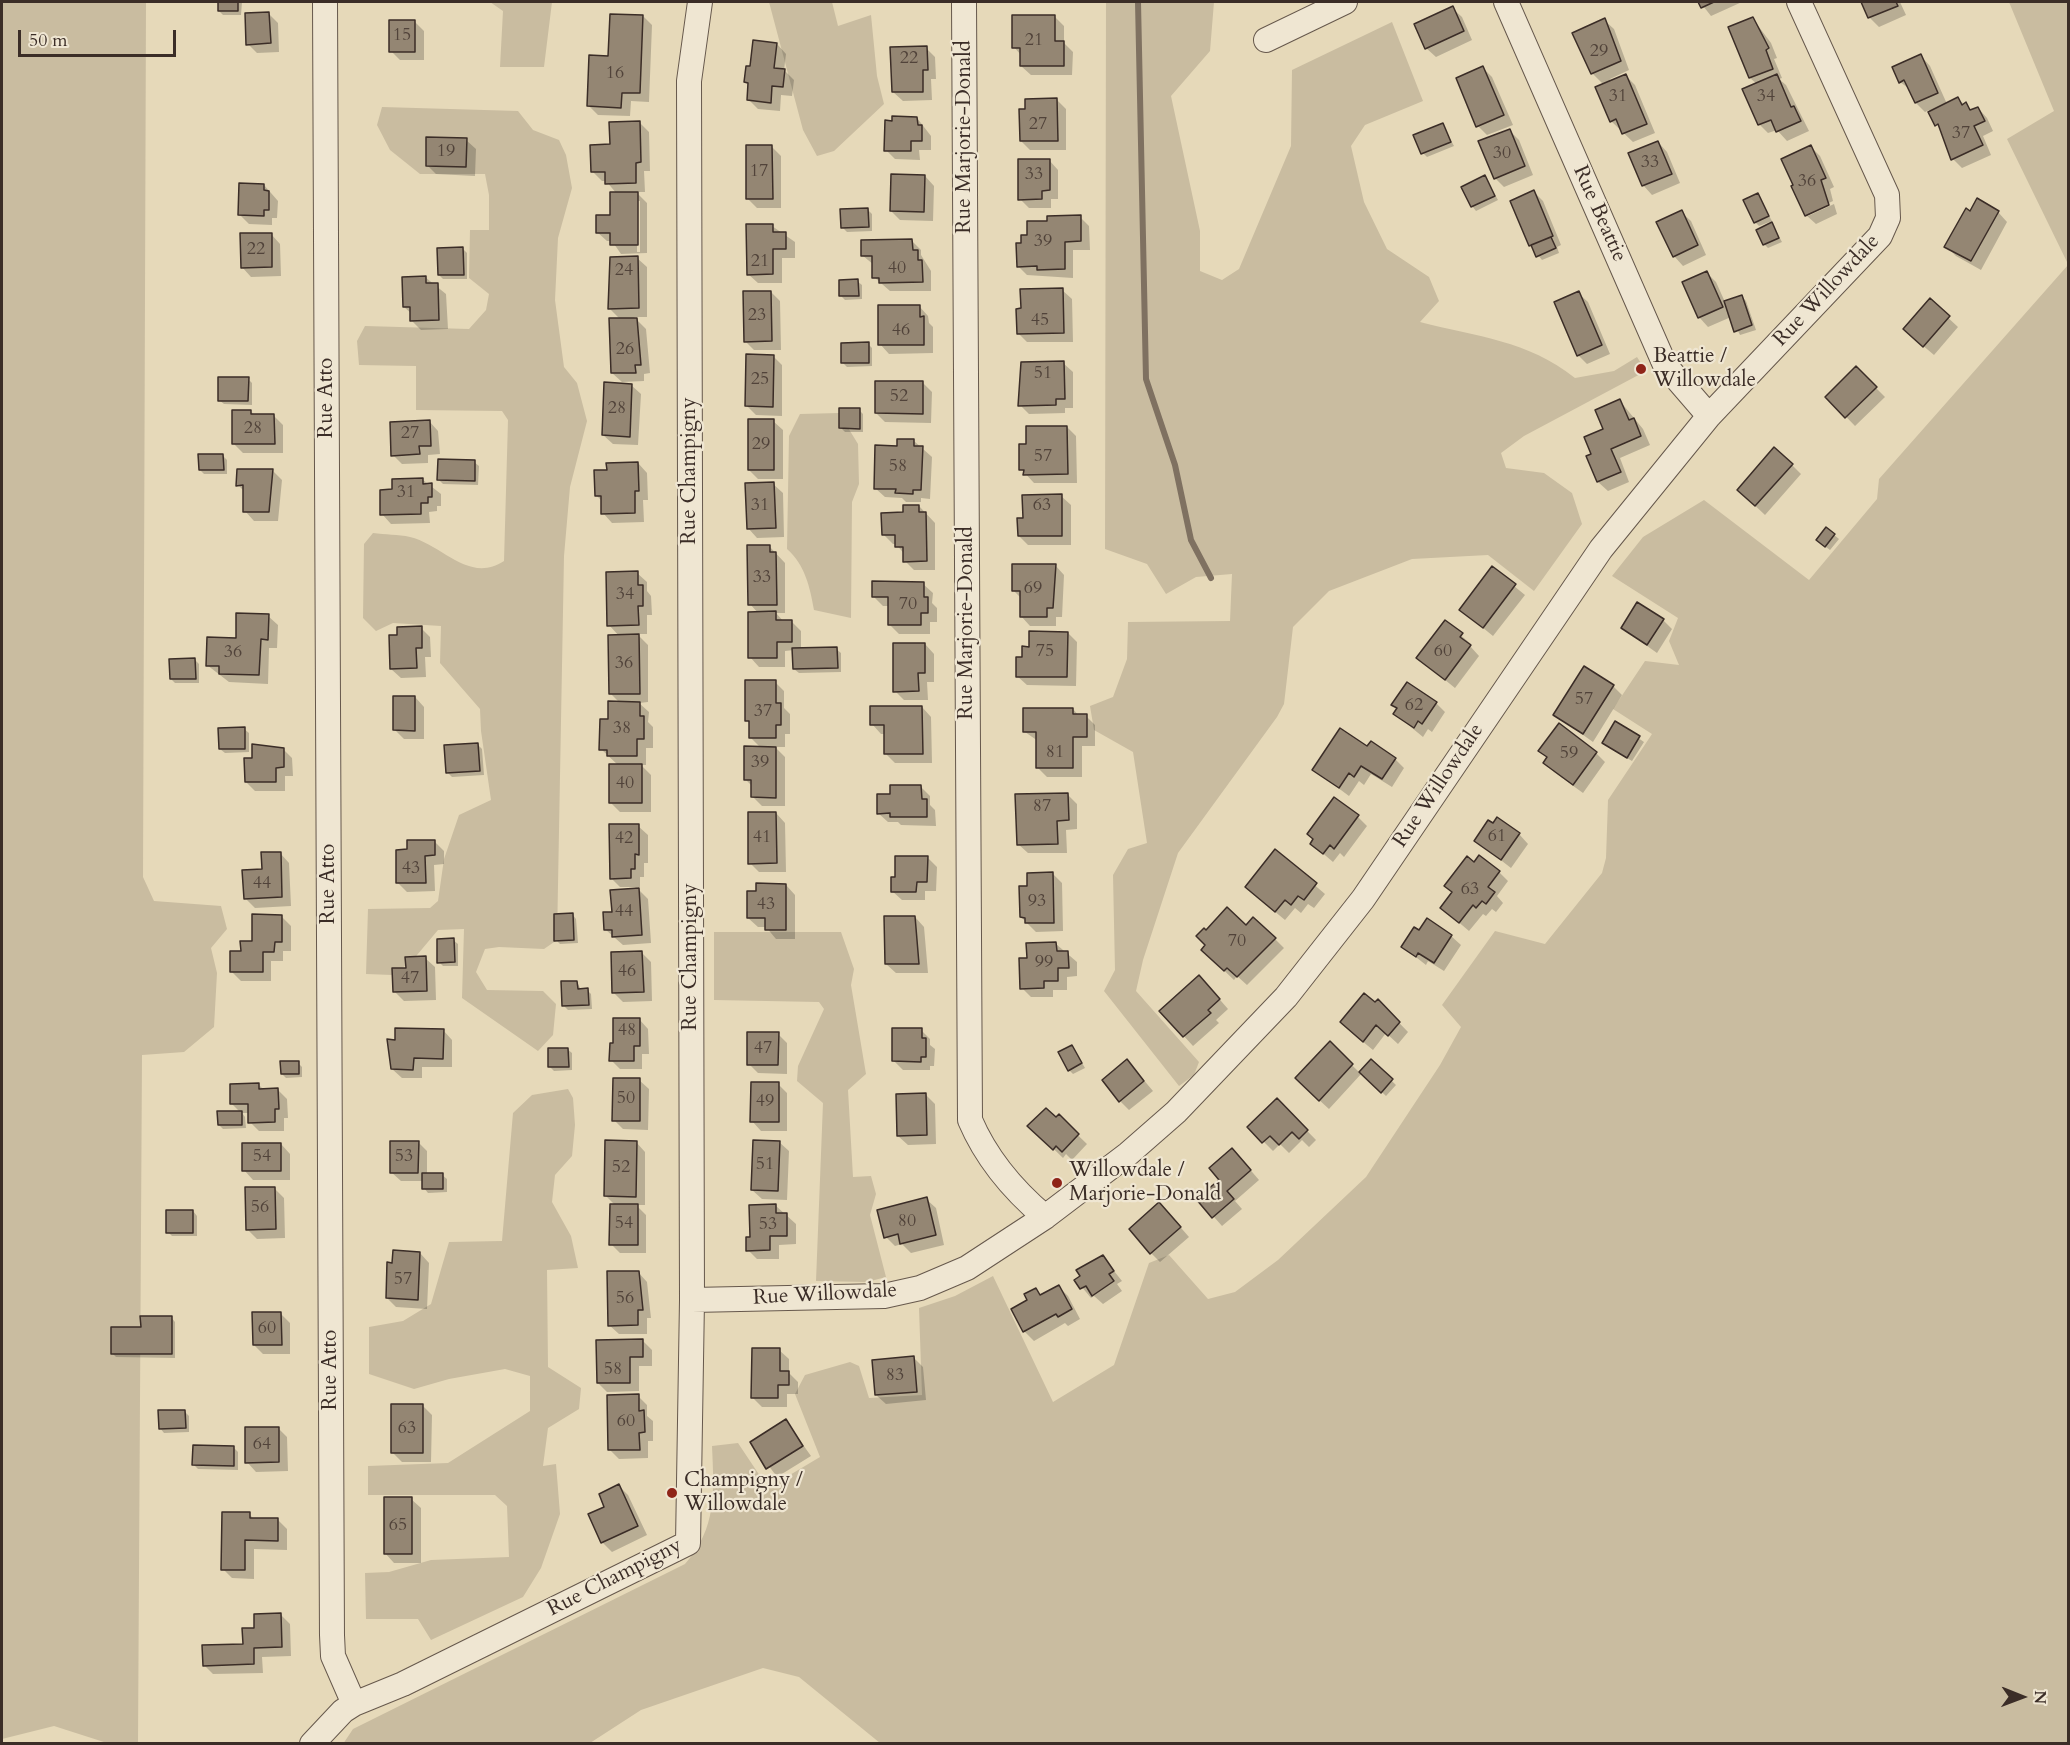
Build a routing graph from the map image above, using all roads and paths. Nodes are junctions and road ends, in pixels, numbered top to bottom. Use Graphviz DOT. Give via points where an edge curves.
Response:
graph roads {
  1 [pos="325,2"];
  2 [pos="700,2"];
  3 [pos="964,2"];
  4 [pos="1345,2"];
  5 [pos="1506,2"];
  6 [pos="1799,2"];
  7 [pos="1266,40"];
  8 [pos="1709,416"];
  9 [pos="1045,1217"];
  10 [pos="692,1300"];
  11 [pos="354,1704"];
  12 [pos="312,1743"];
  1 -- 11 [label="street, Rue Atto" via="332,1635 333,1656"];
  2 -- 10 [label="street, Rue Champigny" via="689,81"];
  3 -- 9 [label="street, Rue Marjorie-Donald" via="970,1120 1006,1181"];
  4 -- 7 [label="street"];
  5 -- 8 [label="street, Rue Beattie" via="1665,365"];
  6 -- 8 [label="street, Rue Willowdale" via="1887,195 1888,218 1880,236"];
  8 -- 9 [label="street, Rue Willowdale" via="1601,549 1380,875 1287,997 1176,1112"];
  9 -- 10 [label="street, Rue Willowdale" via="967,1268 920,1288 884,1296"];
  10 -- 11 [label="street, Rue Champigny" via="688,1543 403,1684"];
  11 -- 12 [label="street"];
}
